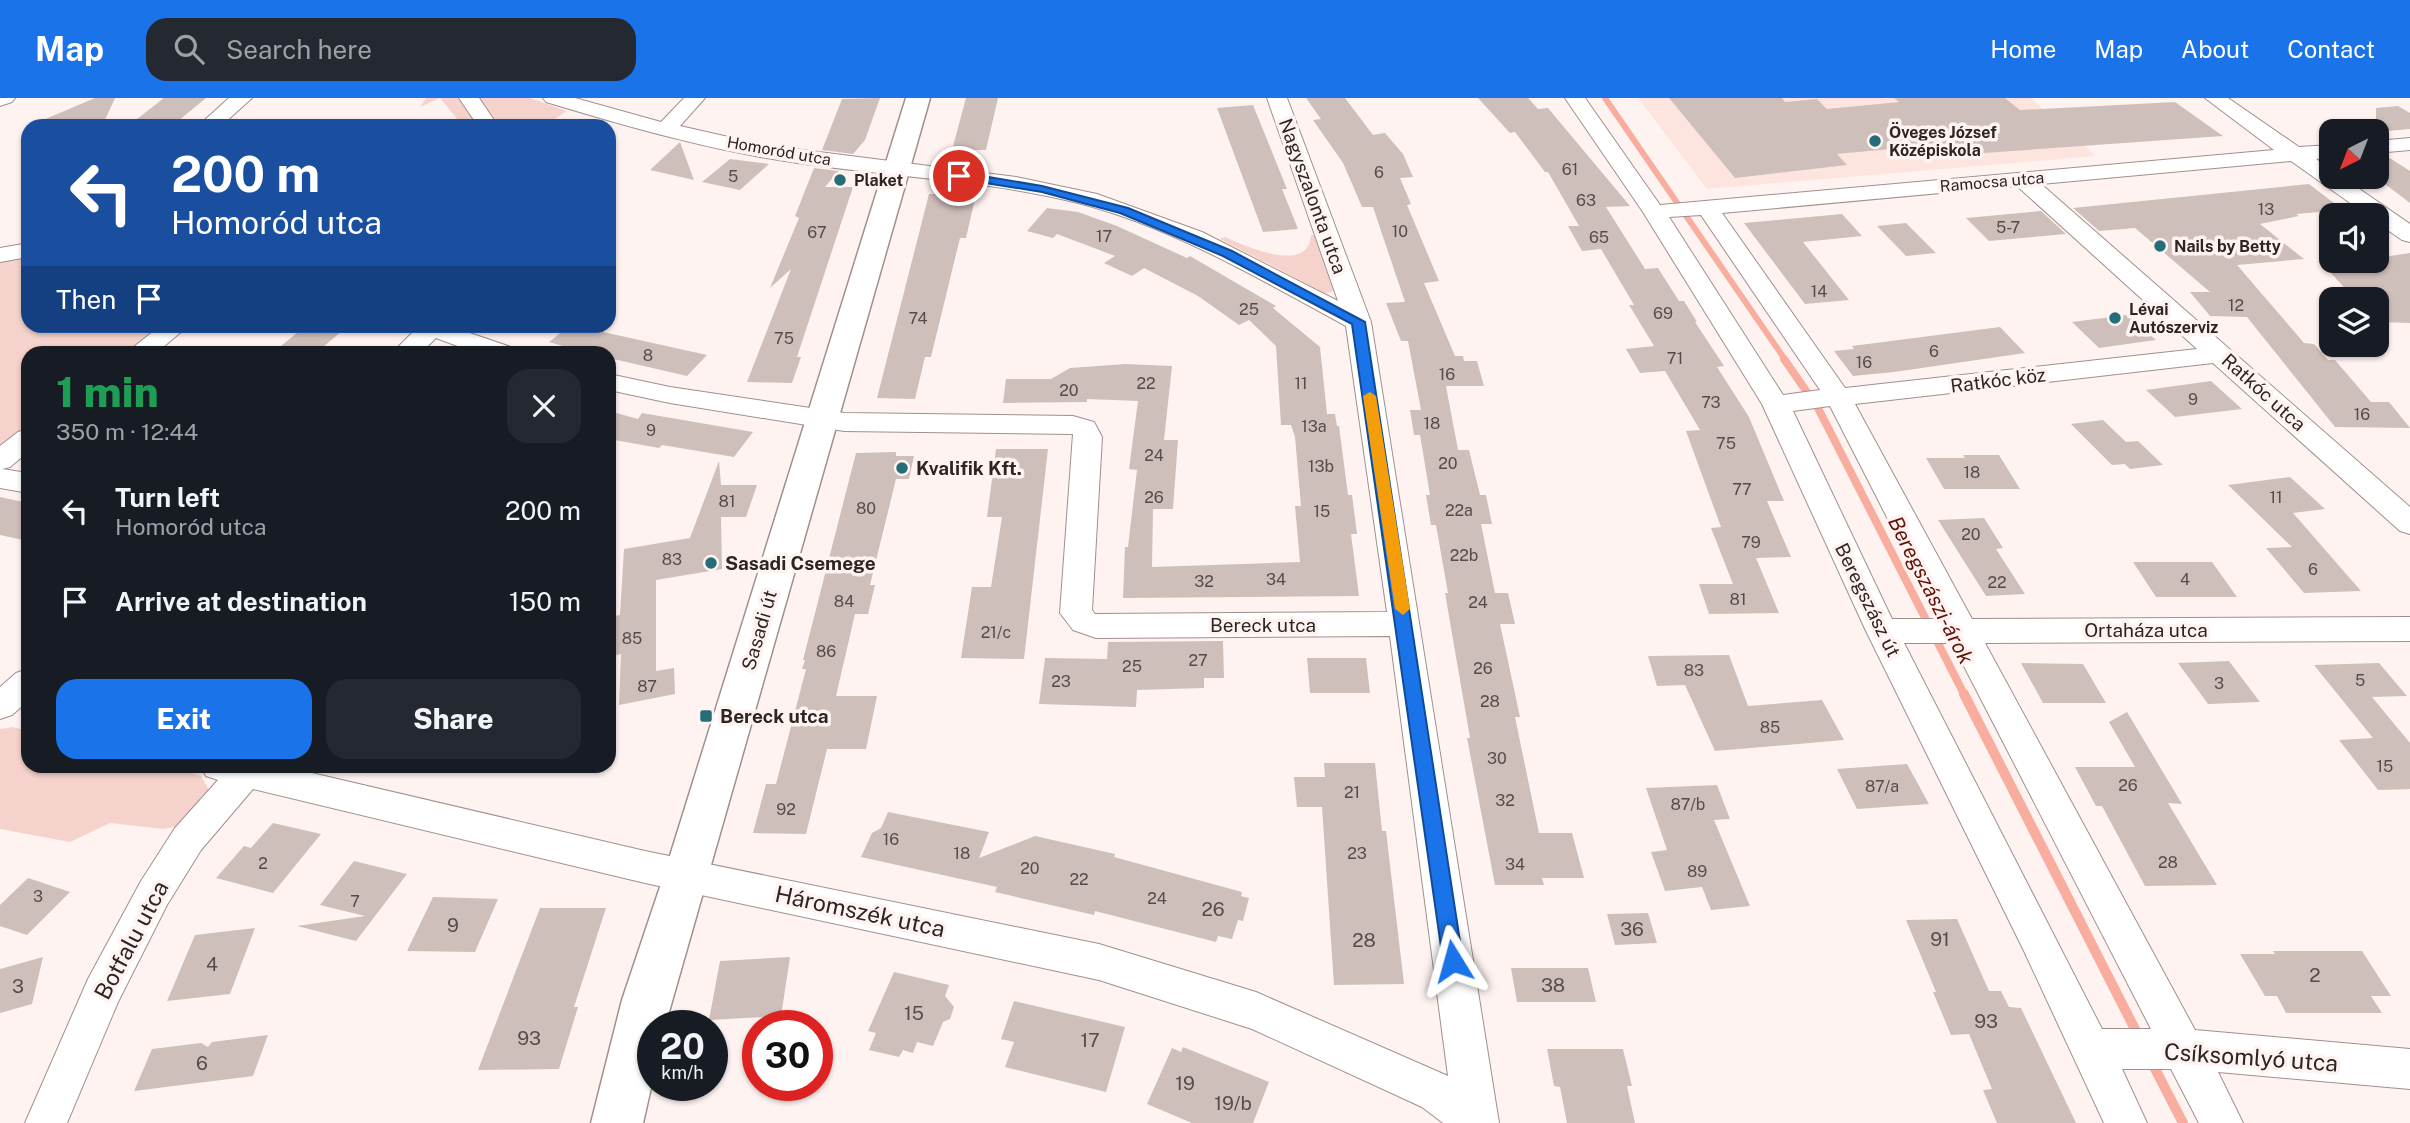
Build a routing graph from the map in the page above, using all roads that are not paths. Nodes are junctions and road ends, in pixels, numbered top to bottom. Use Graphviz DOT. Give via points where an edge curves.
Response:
graph roads {
  1 [pos="5,98"];
  2 [pos="242,98"];
  3 [pos="469,98"];
  4 [pos="553,98"];
  5 [pos="695,98"];
  6 [pos="918,98"];
  7 [pos="1277,98"];
  8 [pos="1575,98"];
  9 [pos="2215,98"];
  10 [pos="0,100"];
  11 [pos="587,108"];
  12 [pos="216,119"];
  13 [pos="483,119"];
  14 [pos="568,119"];
  15 [pos="666,129"];
  16 [pos="2410,144"];
  17 [pos="2389,146"];
  18 [pos="2319,152"];
  19 [pos="2295,154"];
  20 [pos="896,166"];
  21 [pos="2022,179"];
  22 [pos="1701,207"];
  23 [pos="1661,211"];
  24 [pos="2410,234"];
  25 [pos="21,251"];
  26 [pos="0,255"];
  27 [pos="1358,322"];
  28 [pos="166,333"];
  29 [pos="424,333"];
  30 [pos="450,333"];
  31 [pos="149,346"];
  32 [pos="412,346"];
  33 [pos="485,346"];
  34 [pos="2221,354"];
  35 [pos="616,384"];
  36 [pos="1831,399"];
  37 [pos="1786,403"];
  38 [pos="822,419"];
  39 [pos="21,444"];
  40 [pos="0,460"];
  41 [pos="0,478"];
  42 [pos="21,482"];
  43 [pos="2410,524"];
  44 [pos="1405,624"];
  45 [pos="2410,630"];
  46 [pos="1897,631"];
  47 [pos="1954,631"];
  48 [pos="21,688"];
  49 [pos="0,708"];
  50 [pos="21,716"];
  51 [pos="248,773"];
  52 [pos="258,773"];
  53 [pos="687,875"];
  54 [pos="2106,1049"];
  55 [pos="2173,1049"];
  56 [pos="2410,1069"];
  57 [pos="46,1123"];
  58 [pos="617,1123"];
  59 [pos="1477,1123"];
  60 [pos="2126,1123"];
  61 [pos="2222,1123"];
  1 -- 10 [label="street"];
  2 -- 12 [label="street"];
  3 -- 13 [label="street"];
  4 -- 11 [label="street, Homoród utca"];
  5 -- 15 [label="street"];
  6 -- 20 [label="street, Sasadi út"];
  7 -- 27 [label="street, Nagyszalonta utca"];
  8 -- 23 [label="street, Beregszász út"];
  9 -- 19 [label="street"];
  11 -- 14 [label="street"];
  11 -- 15 [label="street, Homoród utca"];
  15 -- 20 [label="street, Homoród utca" via="792,156"];
  16 -- 17 [label="street"];
  18 -- 19 [label="street, Ramocsa utca"];
  19 -- 21 [label="street, Ramocsa utca"];
  19 -- 24 [label="street"];
  20 -- 27 [label="street, Homoród utca" via="1042,189 1124,210 1228,253"];
  20 -- 38 [label="street, Sasadi út"];
  21 -- 22 [label="street, Ramocsa utca"];
  21 -- 34 [label="street, Ratkóc utca"];
  22 -- 23 [label="street, Ramocsa utca"];
  22 -- 36 [label="street"];
  23 -- 37 [label="street, Beregszász út"];
  25 -- 26 [label="street"];
  27 -- 44 [label="street, Nagyszalonta utca"];
  28 -- 31 [label="street"];
  29 -- 32 [label="street"];
  30 -- 33 [label="street"];
  34 -- 36 [label="street, Ratkóc köz"];
  34 -- 43 [label="street, Ratkóc utca"];
  35 -- 38 [label="street, Bereck utca"];
  36 -- 37 [label="street, Ratkóc köz"];
  36 -- 47 [label="street"];
  37 -- 46 [label="street, Beregszász út"];
  38 -- 44 [label="street, Bereck utca" via="1084,428 1088,437 1076,613 1084,622 1096,626"];
  38 -- 53 [label="street, Sasadi út"];
  39 -- 40 [label="street"];
  41 -- 42 [label="street"];
  44 -- 59 [label="street, Nagyszalonta utca"];
  45 -- 47 [label="street, Ortaháza utca"];
  46 -- 47 [label="street, Ortaháza utca"];
  46 -- 54 [label="street, Beregszász út"];
  47 -- 55 [label="street"];
  48 -- 49 [label="street"];
  49 -- 50 [label="street"];
  51 -- 57 [label="street, Botfalu utca" via="188,839 154,893 103,992"];
  52 -- 53 [label="street, Háromszék utca"];
  53 -- 58 [label="street, Sasadi út" via="646,1000"];
  53 -- 59 [label="street, Háromszék utca" via="1100,962 1178,985 1256,1012 1403,1074 1437,1092"];
  54 -- 55 [label="street, Csíksomlyó utca"];
  54 -- 60 [label="street, Beregszász út"];
  55 -- 56 [label="street, Csíksomlyó utca"];
  55 -- 61 [label="street"];
}
